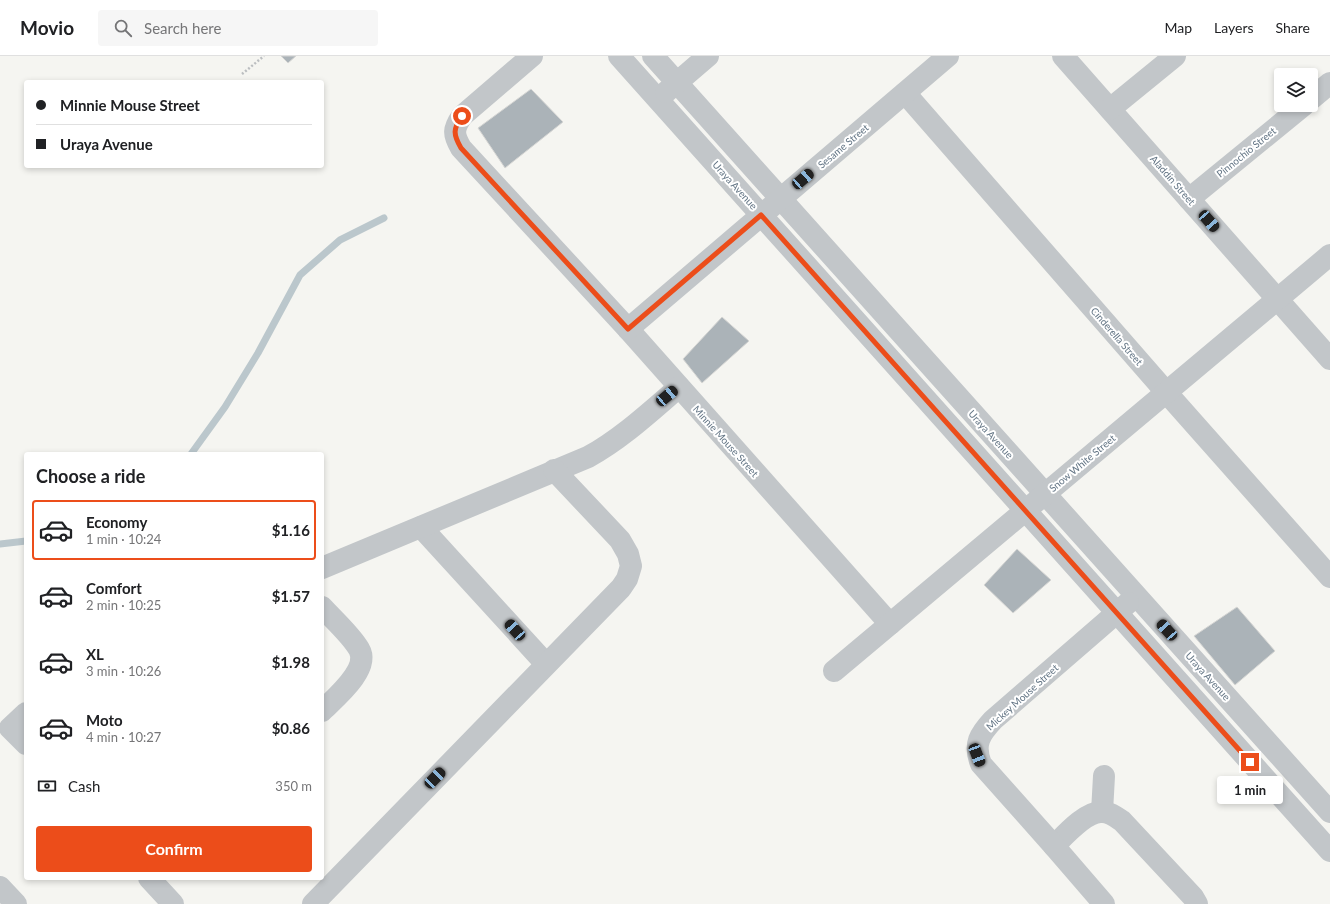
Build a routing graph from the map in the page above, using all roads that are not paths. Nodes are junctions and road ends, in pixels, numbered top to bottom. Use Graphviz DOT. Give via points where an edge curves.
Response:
graph roads {
  1 [pos="532,56"];
  2 [pos="619,56"];
  3 [pos="653,56"];
  4 [pos="708,56"];
  5 [pos="948,56"];
  6 [pos="1063,56"];
  7 [pos="1175,56"];
  8 [pos="677,83"];
  9 [pos="1330,84"];
  10 [pos="905,93"];
  11 [pos="1318,93"];
  12 [pos="658,99"];
  13 [pos="1110,109"];
  14 [pos="1295,112"];
  15 [pos="781,198"];
  16 [pos="1189,199"];
  17 [pos="761,215"];
  18 [pos="1330,255"];
  19 [pos="1278,299"];
  20 [pos="628,329"];
  21 [pos="912,346"];
  22 [pos="1330,359"];
  23 [pos="894,363"];
  24 [pos="679,387"];
  25 [pos="1166,392"];
  26 [pos="554,470"];
  27 [pos="1045,494"];
  28 [pos="1025,510"];
  29 [pos="421,527"];
  30 [pos="324,567"];
  31 [pos="1330,577"];
  32 [pos="1136,596"];
  33 [pos="324,609"];
  34 [pos="1117,613"];
  35 [pos="890,624"];
  36 [pos="546,664"];
  37 [pos="834,671"];
  38 [pos="324,709"];
  39 [pos="24,715"];
  40 [pos="24,742"];
  41 [pos="1270,745"];
  42 [pos="1250,762"];
  43 [pos="1104,776"];
  44 [pos="1102,812"];
  45 [pos="1330,812"];
  46 [pos="1054,846"];
  47 [pos="1330,851"];
  48 [pos="153,880"];
  49 [pos="0,888"];
  50 [pos="16,904"];
  51 [pos="173,904"];
  52 [pos="313,904"];
  53 [pos="1104,904"];
  54 [pos="1197,904"];
  1 -- 20 [label="street, Minnie Mouse Street" via="462,116 455,131 456,139 461,148"];
  2 -- 12 [label="street, Uraya Avenue"];
  3 -- 8 [label="street, Uraya Avenue"];
  4 -- 8 [label="street"];
  5 -- 10 [label="street, Sesame Street"];
  6 -- 13 [label="street, Aladdin Street"];
  7 -- 13 [label="street"];
  8 -- 12 [label="street"];
  8 -- 15 [label="street, Uraya Avenue"];
  9 -- 11 [label="street"];
  10 -- 15 [label="street, Sesame Street"];
  10 -- 25 [label="street, Cinderella Street"];
  12 -- 17 [label="street, Uraya Avenue"];
  13 -- 16 [label="street, Aladdin Street"];
  14 -- 16 [label="street, Pinnochio Street"];
  15 -- 17 [label="street, Sesame Street"];
  15 -- 21 [label="street, Uraya Avenue"];
  16 -- 19 [label="street, Aladdin Street"];
  17 -- 20 [label="street, Sesame Street"];
  17 -- 23 [label="street, Uraya Avenue"];
  18 -- 19 [label="street, Snow White Street"];
  19 -- 22 [label="street, Aladdin Street"];
  19 -- 25 [label="street, Snow White Street"];
  20 -- 24 [label="street, Minnie Mouse Street"];
  21 -- 23 [label="street"];
  21 -- 27 [label="street, Uraya Avenue"];
  23 -- 28 [label="street, Uraya Avenue"];
  24 -- 26 [label="street" via="604,448"];
  24 -- 35 [label="street, Minnie Mouse Street"];
  25 -- 27 [label="street, Snow White Street"];
  25 -- 31 [label="street, Cinderella Street"];
  26 -- 29 [label="street"];
  26 -- 36 [label="street" via="620,540 631,566 621,588"];
  27 -- 28 [label="street, Snow White Street"];
  27 -- 32 [label="street, Uraya Avenue"];
  28 -- 34 [label="street, Uraya Avenue"];
  28 -- 35 [label="street, Snow White Street"];
  29 -- 30 [label="street"];
  29 -- 36 [label="street"];
  32 -- 34 [label="street, Mickey Mouse Street"];
  32 -- 41 [label="street, Uraya Avenue"];
  33 -- 38 [label="street" via="360,650 362,660 351,681"];
  34 -- 42 [label="street, Uraya Avenue"];
  34 -- 46 [label="street, Mickey Mouse Street" via="993,720 978,741 977,755 981,764"];
  35 -- 37 [label="street, Snow White Street"];
  36 -- 52 [label="street"];
  39 -- 40 [label="street" via="10,728"];
  41 -- 42 [label="street"];
  41 -- 45 [label="street, Uraya Avenue"];
  42 -- 47 [label="street, Uraya Avenue"];
  43 -- 44 [label="street"];
  44 -- 46 [label="street" via="1091,814 1079,822"];
  44 -- 54 [label="street" via="1122,821"];
  46 -- 53 [label="street, Mickey Mouse Street"];
  48 -- 51 [label="street"];
  49 -- 50 [label="street"];
}
